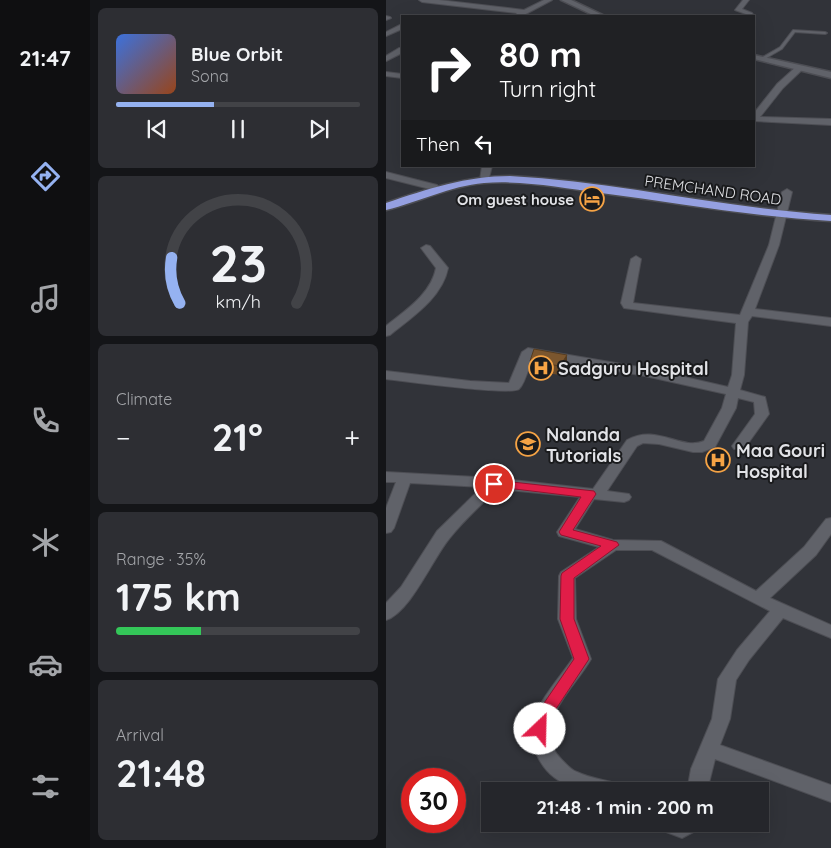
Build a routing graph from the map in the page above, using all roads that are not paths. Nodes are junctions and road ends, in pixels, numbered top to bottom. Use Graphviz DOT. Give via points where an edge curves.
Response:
graph roads {
  1 [pos="422,0"];
  2 [pos="462,0"];
  3 [pos="548,0"];
  4 [pos="565,0"];
  5 [pos="746,0"];
  6 [pos="454,3"];
  7 [pos="520,14"];
  8 [pos="599,15"];
  9 [pos="750,15"];
  10 [pos="401,27"];
  11 [pos="825,33"];
  12 [pos="387,34"];
  13 [pos="401,35"];
  14 [pos="401,51"];
  15 [pos="386,59"];
  16 [pos="757,59"];
  17 [pos="800,68"];
  18 [pos="386,74"];
  19 [pos="831,75"];
  20 [pos="401,76"];
  21 [pos="755,117"];
  22 [pos="755,118"];
  23 [pos="831,122"];
  24 [pos="486,174"];
  25 [pos="386,176"];
  26 [pos="434,187"];
  27 [pos="787,192"];
  28 [pos="386,206"];
  29 [pos="781,213"];
  30 [pos="831,213"];
  31 [pos="831,218"];
  32 [pos="426,248"];
  33 [pos="636,259"];
  34 [pos="745,316"];
  35 [pos="831,322"];
  36 [pos="386,332"];
  37 [pos="386,375"];
  38 [pos="733,391"];
  39 [pos="740,446"];
  40 [pos="386,477"];
  41 [pos="404,477"];
  42 [pos="494,484"];
  43 [pos="593,494"];
  44 [pos="624,497"];
  45 [pos="831,523"];
  46 [pos="386,528"];
  47 [pos="612,545"];
  48 [pos="758,599"];
  49 [pos="781,609"];
  50 [pos="386,614"];
  51 [pos="831,632"];
  52 [pos="709,749"];
  53 [pos="581,782"];
  54 [pos="698,782"];
  55 [pos="831,794"];
  1 -- 6 [label="street"];
  2 -- 6 [label="street"];
  3 -- 7 [label="street"];
  4 -- 8 [label="street"];
  5 -- 9 [label="street" via="738,10"];
  6 -- 7 [label="street"];
  10 -- 12 [label="street"];
  11 -- 16 [label="lane" via="795,31 781,48"];
  12 -- 13 [label="street"];
  14 -- 15 [label="street"];
  16 -- 17 [label="street"];
  17 -- 19 [label="street"];
  17 -- 21 [label="street"];
  18 -- 20 [label="street"];
  22 -- 23 [label="street"];
  24 -- 26 [label="highway, PREMCHAND ROAD"];
  24 -- 28 [label="highway, PREMCHAND ROAD"];
  24 -- 29 [label="highway, PREMCHAND ROAD"];
  25 -- 26 [label="street"];
  26 -- 28 [label="highway, PREMCHAND ROAD"];
  27 -- 29 [label="street"];
  29 -- 30 [label="highway, PREMCHAND ROAD"];
  29 -- 31 [label="highway, PREMCHAND ROAD"];
  29 -- 34 [label="street" via="774,245"];
  32 -- 36 [label="street" via="442,268 439,281"];
  33 -- 34 [label="street" via="628,306"];
  34 -- 35 [label="street"];
  34 -- 38 [label="street"];
  37 -- 38 [label="street" via="514,387 528,352"];
  38 -- 39 [label="street" via="760,400 762,414"];
  38 -- 43 [label="street" via="729,408 708,446 637,439"];
  40 -- 41 [label="street"];
  41 -- 42 [label="street"];
  41 -- 46 [label="street"];
  42 -- 43 [label="street"];
  42 -- 50 [label="street" via="442,535 407,591"];
  43 -- 44 [label="street"];
  43 -- 47 [label="street" via="565,532"];
  45 -- 48 [label="street" via="810,551"];
  47 -- 48 [label="street" via="655,545"];
  47 -- 53 [label="street" via="567,576 567,619 582,659 545,713 540,729 539,738 549,760 564,775"];
  48 -- 49 [label="street"];
  49 -- 51 [label="street"];
  49 -- 52 [label="street" via="730,674 721,719"];
  52 -- 54 [label="street"];
  52 -- 55 [label="street"];
}
